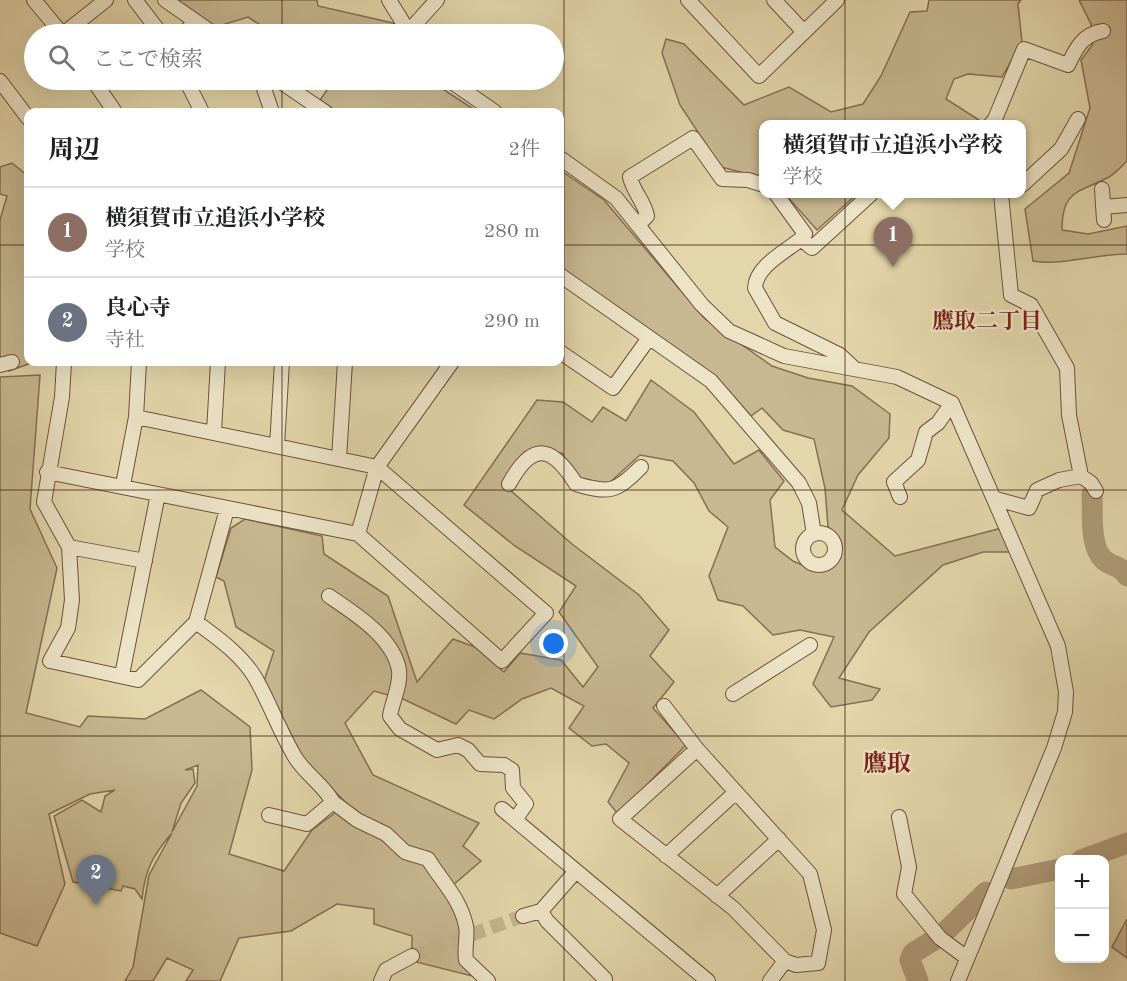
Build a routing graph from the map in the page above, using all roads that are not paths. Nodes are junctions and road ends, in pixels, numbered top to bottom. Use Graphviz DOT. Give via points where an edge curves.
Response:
graph roads {
  1 [pos="34,0"];
  2 [pos="106,0"];
  3 [pos="135,0"];
  4 [pos="165,0"];
  5 [pos="389,0"];
  6 [pos="437,0"];
  7 [pos="688,0"];
  8 [pos="774,0"];
  9 [pos="837,0"];
  10 [pos="196,22"];
  11 [pos="54,24"];
  12 [pos="75,24"];
  13 [pos="153,24"];
  14 [pos="194,24"];
  15 [pos="199,24"];
  16 [pos="404,24"];
  17 [pos="417,24"];
  18 [pos="803,31"];
  19 [pos="1103,31"];
  20 [pos="0,81"];
  21 [pos="100,90"];
  22 [pos="191,90"];
  23 [pos="264,90"];
  24 [pos="293,90"];
  25 [pos="463,90"];
  26 [pos="111,108"];
  27 [pos="200,108"];
  28 [pos="271,108"];
  29 [pos="319,108"];
  30 [pos="489,108"];
  31 [pos="24,113"];
  32 [pos="994,120"];
  33 [pos="1078,120"];
  34 [pos="564,161"];
  35 [pos="1026,181"];
  36 [pos="759,183"];
  37 [pos="1102,189"];
  38 [pos="779,198"];
  39 [pos="867,198"];
  40 [pos="1006,198"];
  41 [pos="1127,205"];
  42 [pos="638,225"];
  43 [pos="801,239"];
  44 [pos="564,278"];
  45 [pos="649,338"];
  46 [pos="564,355"];
  47 [pos="64,366"];
  48 [pos="139,366"];
  49 [pos="219,366"];
  50 [pos="282,366"];
  51 [pos="345,366"];
  52 [pos="449,366"];
  53 [pos="855,369"];
  54 [pos="952,404"];
  55 [pos="136,417"];
  56 [pos="214,432"];
  57 [pos="277,446"];
  58 [pos="339,459"];
  59 [pos="377,467"];
  60 [pos="641,467"];
  61 [pos="47,472"];
  62 [pos="1081,476"];
  63 [pos="509,484"];
  64 [pos="123,485"];
  65 [pos="1096,491"];
  66 [pos="158,494"];
  67 [pos="900,497"];
  68 [pos="996,499"];
  69 [pos="227,509"];
  70 [pos="358,534"];
  71 [pos="814,534"];
  72 [pos="69,547"];
  73 [pos="145,561"];
  74 [pos="328,596"];
  75 [pos="196,622"];
  76 [pos="810,645"];
  77 [pos="122,675"];
  78 [pos="734,694"];
  79 [pos="664,706"];
  80 [pos="697,749"];
  81 [pos="736,792"];
  82 [pos="333,802"];
  83 [pos="502,809"];
  84 [pos="269,815"];
  85 [pos="899,817"];
  86 [pos="514,820"];
  87 [pos="779,839"];
  88 [pos="666,856"];
  89 [pos="576,871"];
  90 [pos="717,896"];
  91 [pos="541,911"];
  92 [pos="523,916"];
  93 [pos="412,956"];
  94 [pos="967,958"];
  95 [pos="785,961"];
  96 [pos="605,979"];
  97 [pos="381,981"];
  98 [pos="488,981"];
  99 [pos="708,981"];
  100 [pos="770,981"];
  101 [pos="958,981"];
  1 -- 11 [label="street"];
  2 -- 12 [label="street"];
  3 -- 13 [label="street"];
  4 -- 10 [label="street"];
  5 -- 16 [label="street"];
  6 -- 17 [label="street"];
  7 -- 18 [label="street" via="759,76"];
  8 -- 18 [label="street"];
  9 -- 18 [label="street"];
  10 -- 14 [label="street"];
  10 -- 15 [label="street"];
  19 -- 32 [label="street" via="1094,32 1077,45 1068,65 1024,49"];
  20 -- 31 [label="street"];
  21 -- 26 [label="street"];
  22 -- 27 [label="street"];
  23 -- 28 [label="street"];
  24 -- 29 [label="street"];
  25 -- 30 [label="street"];
  33 -- 35 [label="street" via="1060,149"];
  34 -- 42 [label="street" via="616,198"];
  36 -- 42 [label="street" via="722,179 693,138 630,177 632,188 646,208 647,216"];
  37 -- 41 [label="street" via="1104,213"];
  38 -- 43 [label="street" via="805,234"];
  39 -- 43 [label="street" via="812,248"];
  40 -- 62 [label="street" via="1011,295 1030,304 1067,368 1069,415"];
  42 -- 53 [label="street" via="702,305 729,331 784,356"];
  43 -- 53 [label="street" via="759,272 755,288 776,323 840,354"];
  44 -- 45 [label="street"];
  45 -- 46 [label="street" via="613,388"];
  45 -- 71 [label="street" via="711,381 800,483 809,503"];
  47 -- 61 [label="street" via="62,397"];
  48 -- 55 [label="street"];
  49 -- 56 [label="street"];
  50 -- 57 [label="street"];
  51 -- 58 [label="street"];
  52 -- 59 [label="street"];
  53 -- 54 [label="street" via="897,377"];
  54 -- 67 [label="street" via="926,432 918,460 894,482"];
  54 -- 68 [label="street"];
  55 -- 56 [label="street"];
  55 -- 64 [label="street"];
  56 -- 57 [label="street"];
  57 -- 58 [label="street"];
  58 -- 59 [label="street"];
  59 -- 70 [label="street"];
  59 -- 70 [label="street" via="546,613 502,661"];
  60 -- 63 [label="street" via="611,491 594,490 576,484 565,466 555,459 531,454"];
  61 -- 64 [label="street"];
  61 -- 72 [label="street" via="44,502"];
  62 -- 65 [label="street"];
  62 -- 68 [label="street" via="1037,490 1029,508"];
  64 -- 66 [label="street"];
  66 -- 69 [label="street"];
  66 -- 73 [label="street"];
  68 -- 94 [label="street" via="1058,646 1066,684 1065,712 1054,748"];
  69 -- 70 [label="street"];
  69 -- 75 [label="street"];
  72 -- 73 [label="street"];
  72 -- 77 [label="street" via="72,600 68,628 50,661"];
  73 -- 77 [label="street"];
  74 -- 86 [label="street" via="358,615 384,639 399,669 390,716 400,729 437,750 458,745 480,764 504,765 512,770 513,788 525,804"];
  75 -- 77 [label="street" via="138,680"];
  75 -- 82 [label="street" via="227,645 254,677 296,759 323,785"];
  76 -- 78 [label="street"];
  79 -- 80 [label="street"];
  80 -- 81 [label="street"];
  80 -- 88 [label="street" via="620,819"];
  81 -- 87 [label="street"];
  81 -- 88 [label="street"];
  82 -- 84 [label="street" via="307,825"];
  82 -- 98 [label="street" via="357,820 386,834 405,852 428,859 462,909 466,960"];
  83 -- 86 [label="street"];
  85 -- 94 [label="street" via="909,867 904,894 940,938"];
  86 -- 89 [label="street"];
  87 -- 90 [label="street"];
  87 -- 95 [label="street" via="810,874 824,930 818,963 796,965"];
  88 -- 90 [label="street"];
  89 -- 91 [label="street"];
  89 -- 99 [label="street"];
  90 -- 95 [label="street"];
  91 -- 92 [label="street"];
  91 -- 96 [label="street"];
  93 -- 97 [label="street" via="386,970"];
  94 -- 101 [label="street"];
  95 -- 100 [label="street"];
}
